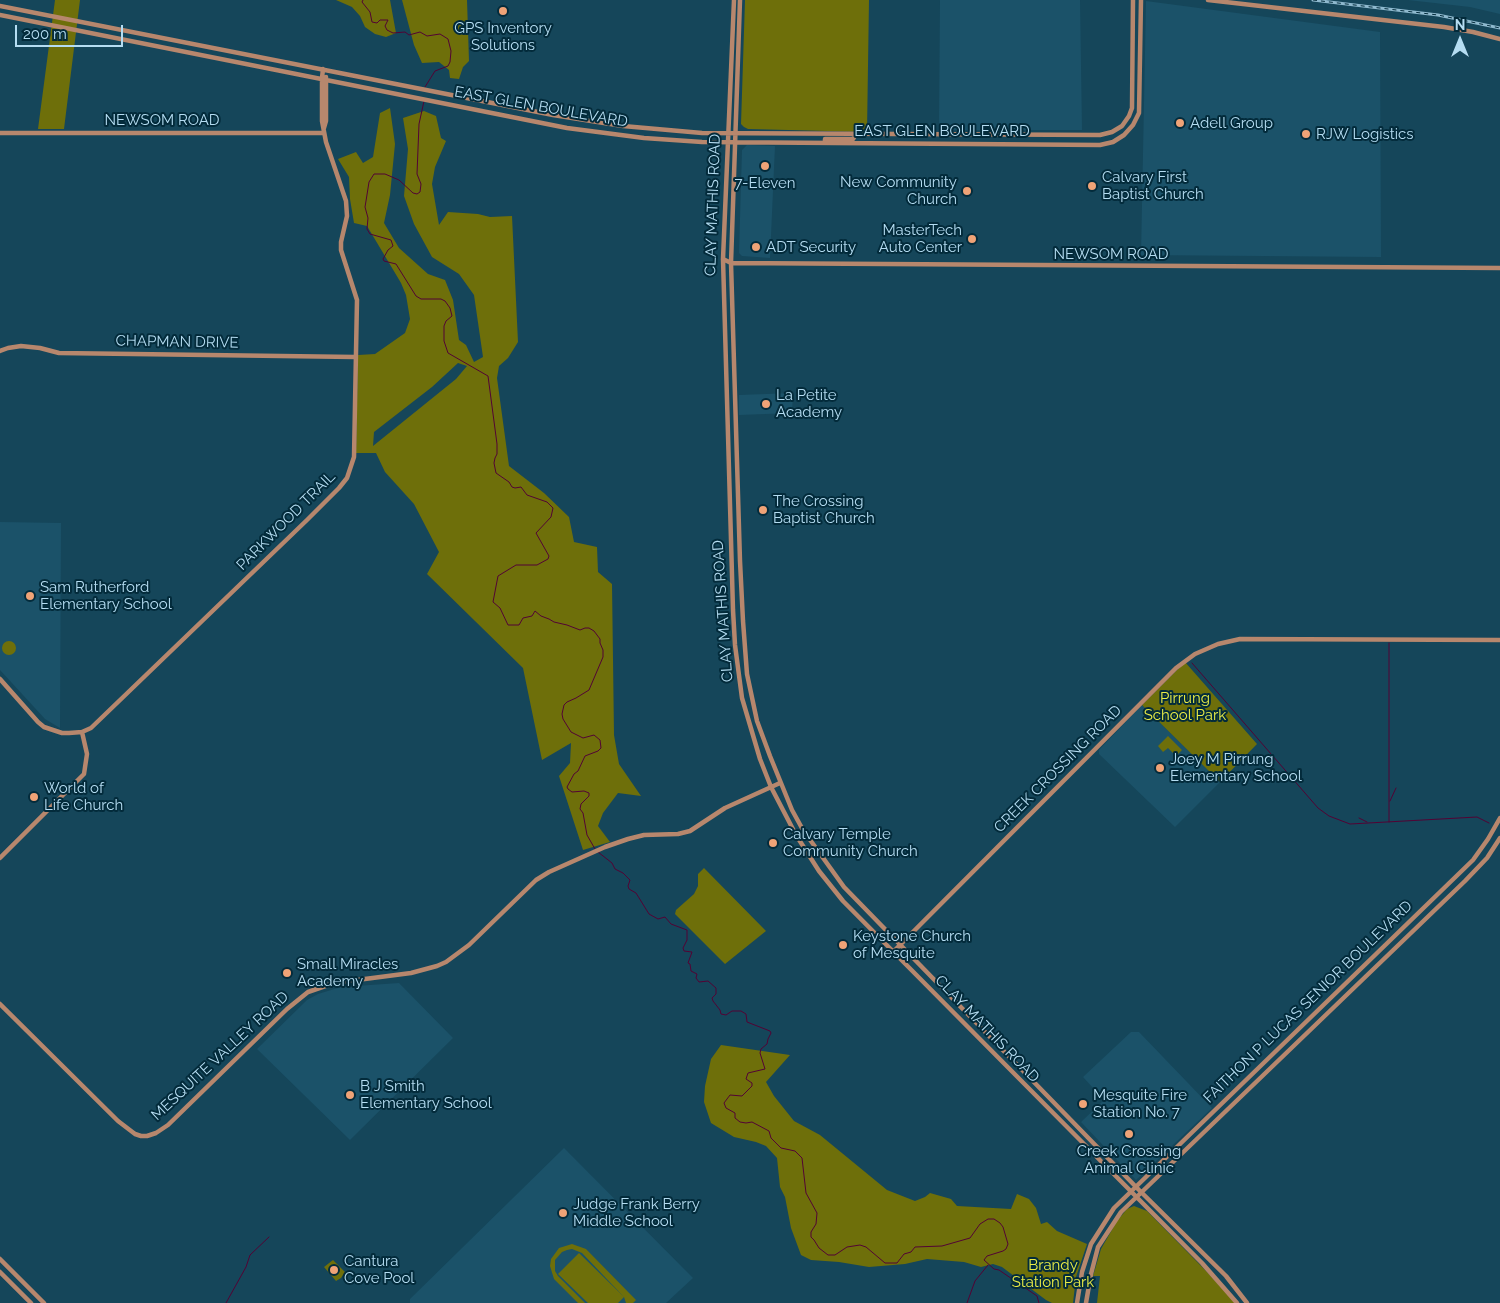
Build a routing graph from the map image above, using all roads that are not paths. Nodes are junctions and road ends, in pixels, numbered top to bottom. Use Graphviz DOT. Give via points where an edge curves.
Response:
graph roads {
  1 [pos="734,0"];
  2 [pos="740,0"];
  3 [pos="1133,0"];
  4 [pos="1141,0"];
  5 [pos="1208,0"];
  6 [pos="0,6"];
  7 [pos="0,15"];
  8 [pos="1500,39"];
  9 [pos="323,69"];
  10 [pos="1133,69"];
  11 [pos="1140,69"];
  12 [pos="324,79"];
  13 [pos="526,109"];
  14 [pos="524,118"];
  15 [pos="1125,123"];
  16 [pos="1130,129"];
  17 [pos="324,130"];
  18 [pos="0,133"];
  19 [pos="728,133"];
  20 [pos="737,133"];
  21 [pos="856,134"];
  22 [pos="984,135"];
  23 [pos="1088,135"];
  24 [pos="728,142"];
  25 [pos="736,142"];
  26 [pos="825,143"];
  27 [pos="984,144"];
  28 [pos="1088,145"];
  29 [pos="723,259"];
  30 [pos="732,263"];
  31 [pos="1500,268"];
  32 [pos="0,351"];
  33 [pos="355,357"];
  34 [pos="726,411"];
  35 [pos="736,411"];
  36 [pos="1500,640"];
  37 [pos="0,679"];
  38 [pos="82,732"];
  39 [pos="780,783"];
  40 [pos="771,787"];
  41 [pos="1500,818"];
  42 [pos="1500,838"];
  43 [pos="0,858"];
  44 [pos="900,945"];
  45 [pos="893,952"];
  46 [pos="0,1004"];
  47 [pos="1004,1050"];
  48 [pos="997,1057"];
  49 [pos="1072,1120"];
  50 [pos="1066,1127"];
  51 [pos="1187,1137"];
  52 [pos="1192,1143"];
  53 [pos="1099,1147"];
  54 [pos="1092,1153"];
  55 [pos="1135,1186"];
  56 [pos="1130,1191"];
  57 [pos="1142,1192"];
  58 [pos="1136,1198"];
  59 [pos="0,1259"];
  60 [pos="0,1272"];
  61 [pos="1077,1302"];
  62 [pos="30,1303"];
  63 [pos="44,1303"];
  64 [pos="1086,1303"];
  65 [pos="1237,1303"];
  66 [pos="1247,1303"];
  1 -- 19 [label="street, CLAY MATHIS ROAD"];
  2 -- 20 [label="street, CLAY MATHIS ROAD"];
  3 -- 10 [label="street"];
  4 -- 11 [label="street"];
  5 -- 8 [label="street" via="1444,27"];
  6 -- 9 [label="street, EAST GLEN BOULEVARD"];
  7 -- 12 [label="street, EAST GLEN BOULEVARD"];
  9 -- 12 [label="street, PARKWOOD TRAIL"];
  9 -- 13 [label="street, EAST GLEN BOULEVARD"];
  10 -- 11 [label="street"];
  10 -- 15 [label="street" via="1133,104"];
  11 -- 16 [label="street" via="1140,108"];
  12 -- 14 [label="street, EAST GLEN BOULEVARD"];
  12 -- 17 [label="street, PARKWOOD TRAIL"];
  13 -- 14 [label="street"];
  13 -- 19 [label="street, EAST GLEN BOULEVARD" via="622,126"];
  14 -- 24 [label="street, EAST GLEN BOULEVARD" via="636,137"];
  15 -- 16 [label="street"];
  15 -- 23 [label="street, EAST GLEN BOULEVARD" via="1108,134"];
  16 -- 28 [label="street, EAST GLEN BOULEVARD" via="1113,142"];
  17 -- 18 [label="street, NEWSOM ROAD"];
  17 -- 33 [label="street, PARKWOOD TRAIL" via="347,207 341,250 357,300"];
  19 -- 20 [label="street, EAST GLEN BOULEVARD"];
  19 -- 24 [label="street, CLAY MATHIS ROAD"];
  20 -- 21 [label="street, EAST GLEN BOULEVARD"];
  20 -- 25 [label="street, CLAY MATHIS ROAD"];
  21 -- 22 [label="street, EAST GLEN BOULEVARD"];
  21 -- 26 [label="street" via="853,139 825,139"];
  22 -- 23 [label="street, EAST GLEN BOULEVARD"];
  22 -- 27 [label="street"];
  23 -- 28 [label="street"];
  24 -- 25 [label="street, EAST GLEN BOULEVARD"];
  24 -- 29 [label="street, CLAY MATHIS ROAD"];
  25 -- 26 [label="street, EAST GLEN BOULEVARD"];
  25 -- 30 [label="street, CLAY MATHIS ROAD"];
  26 -- 27 [label="street, EAST GLEN BOULEVARD"];
  27 -- 28 [label="street, EAST GLEN BOULEVARD"];
  29 -- 30 [label="street, NEWSOM ROAD"];
  29 -- 34 [label="street, CLAY MATHIS ROAD"];
  30 -- 31 [label="street, NEWSOM ROAD"];
  30 -- 35 [label="street, CLAY MATHIS ROAD"];
  32 -- 33 [label="street, CHAPMAN DRIVE" via="21,346 59,353"];
  33 -- 38 [label="street, PARKWOOD TRAIL" via="354,457 345,482 98,723"];
  34 -- 35 [label="street"];
  34 -- 40 [label="street, CLAY MATHIS ROAD" via="738,674 749,723"];
  35 -- 39 [label="street, CLAY MATHIS ROAD" via="742,616 747,674 757,721"];
  36 -- 44 [label="street, CREEK CROSSING ROAD" via="1249,639 1228,641 1200,651 1176,668"];
  37 -- 38 [label="street" via="44,727 62,733"];
  38 -- 43 [label="street" via="87,754 84,774"];
  39 -- 40 [label="street, MESQUITE VALLEY ROAD"];
  39 -- 44 [label="street, CLAY MATHIS ROAD" via="803,830 839,880"];
  40 -- 45 [label="street, CLAY MATHIS ROAD" via="819,871 843,901"];
  40 -- 46 [label="street, MESQUITE VALLEY ROAD" via="725,808 690,831 644,836 605,847 549,872 536,880 475,940 446,962 411,973 334,983 308,992 174,1120 146,1136 135,1134 118,1121"];
  41 -- 51 [label="street, FAITHON P LUCAS SENIOR BOULEVARD" via="1473,860"];
  42 -- 52 [label="street, FAITHON P LUCAS SENIOR BOULEVARD" via="1487,858 1465,881"];
  44 -- 45 [label="street, CREEK CROSSING ROAD"];
  44 -- 47 [label="street, CLAY MATHIS ROAD"];
  45 -- 48 [label="street, CLAY MATHIS ROAD"];
  47 -- 48 [label="street"];
  47 -- 49 [label="street, CLAY MATHIS ROAD"];
  48 -- 50 [label="street, CLAY MATHIS ROAD"];
  49 -- 50 [label="street"];
  49 -- 53 [label="street, CLAY MATHIS ROAD"];
  50 -- 54 [label="street, CLAY MATHIS ROAD"];
  51 -- 52 [label="street"];
  51 -- 55 [label="street, FAITHON P LUCAS SENIOR BOULEVARD"];
  52 -- 57 [label="street, FAITHON P LUCAS SENIOR BOULEVARD"];
  53 -- 54 [label="street"];
  53 -- 55 [label="street, CLAY MATHIS ROAD"];
  54 -- 56 [label="street, CLAY MATHIS ROAD"];
  55 -- 56 [label="street, FAITHON P LUCAS SENIOR BOULEVARD"];
  55 -- 57 [label="street, CLAY MATHIS ROAD"];
  56 -- 58 [label="street, CLAY MATHIS ROAD"];
  56 -- 61 [label="street, FAITHON P LUCAS SENIOR BOULEVARD" via="1108,1215 1091,1244"];
  57 -- 58 [label="street, FAITHON P LUCAS SENIOR BOULEVARD"];
  57 -- 66 [label="street, CLAY MATHIS ROAD" via="1226,1276"];
  58 -- 64 [label="street, FAITHON P LUCAS SENIOR BOULEVARD" via="1121,1212 1098,1247"];
  58 -- 65 [label="street, CLAY MATHIS ROAD" via="1202,1263"];
  59 -- 63 [label="street"];
  60 -- 62 [label="street"];
}
